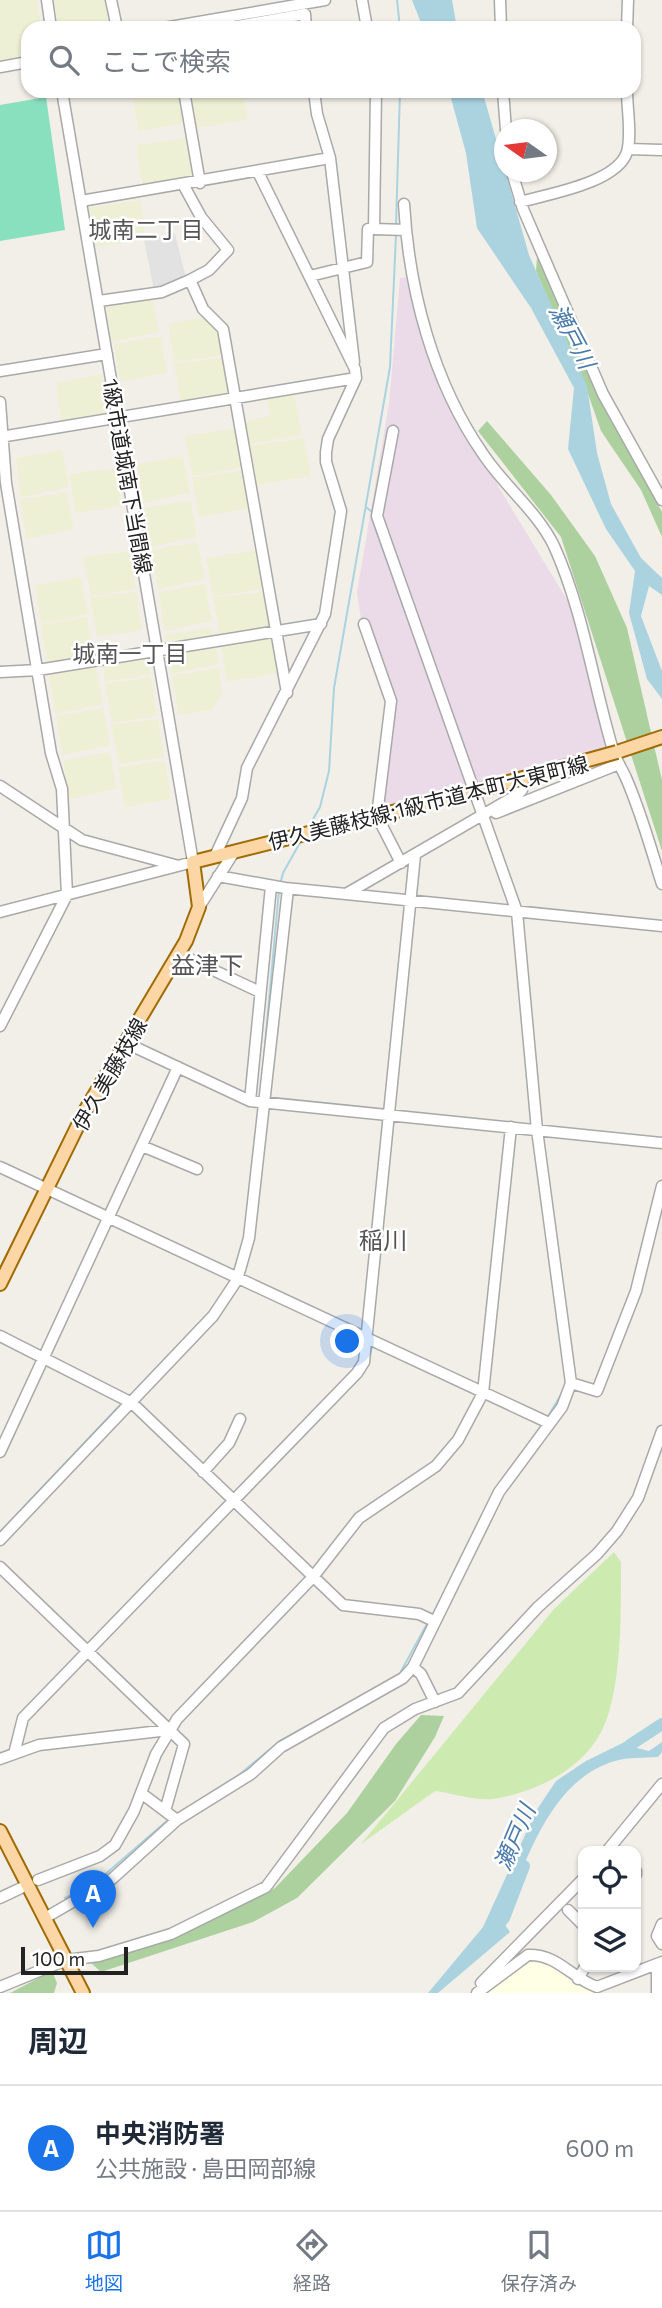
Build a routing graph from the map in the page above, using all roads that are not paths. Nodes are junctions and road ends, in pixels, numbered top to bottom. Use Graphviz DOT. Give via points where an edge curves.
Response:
graph roads {
  1 [pos="47,0"];
  2 [pos="111,0"];
  3 [pos="325,0"];
  4 [pos="362,0"];
  5 [pos="500,0"];
  6 [pos="628,0"];
  7 [pos="501,13"];
  8 [pos="50,21"];
  9 [pos="116,21"];
  10 [pos="204,21"];
  11 [pos="266,21"];
  12 [pos="306,21"];
  13 [pos="366,21"];
  14 [pos="501,21"];
  15 [pos="504,21"];
  16 [pos="628,21"];
  17 [pos="21,63"];
  18 [pos="0,67"];
  19 [pos="63,98"];
  20 [pos="185,98"];
  21 [pos="315,98"];
  22 [pos="376,98"];
  23 [pos="504,98"];
  24 [pos="627,98"];
  25 [pos="505,119"];
  26 [pos="628,149"];
  27 [pos="662,150"];
  28 [pos="330,158"];
  29 [pos="258,172"];
  30 [pos="515,182"];
  31 [pos="200,183"];
  32 [pos="184,186"];
  33 [pos="81,201"];
  34 [pos="520,202"];
  35 [pos="404,204"];
  36 [pos="374,229"];
  37 [pos="406,230"];
  38 [pos="344,268"];
  39 [pos="310,275"];
  40 [pos="190,280"];
  41 [pos="99,301"];
  42 [pos="107,354"];
  43 [pos="0,371"];
  44 [pos="356,374"];
  45 [pos="236,396"];
  46 [pos="0,402"];
  47 [pos="118,417"];
  48 [pos="393,431"];
  49 [pos="2,437"];
  50 [pos="662,500"];
  51 [pos="321,624"];
  52 [pos="364,624"];
  53 [pos="276,630"];
  54 [pos="157,649"];
  55 [pos="38,670"];
  56 [pos="0,672"];
  57 [pos="287,694"];
  58 [pos="662,737"];
  59 [pos="616,759"];
  60 [pos="522,780"];
  61 [pos="0,787"];
  62 [pos="476,791"];
  63 [pos="483,815"];
  64 [pos="377,816"];
  65 [pos="62,829"];
  66 [pos="234,852"];
  67 [pos="415,855"];
  68 [pos="215,856"];
  69 [pos="193,862"];
  70 [pos="401,863"];
  71 [pos="178,866"];
  72 [pos="218,876"];
  73 [pos="662,884"];
  74 [pos="271,886"];
  75 [pos="286,889"];
  76 [pos="346,894"];
  77 [pos="67,895"];
  78 [pos="410,901"];
  79 [pos="199,907"];
  80 [pos="0,912"];
  81 [pos="517,912"];
  82 [pos="662,926"];
  83 [pos="179,954"];
  84 [pos="260,992"];
  85 [pos="0,1026"];
  86 [pos="126,1043"];
  87 [pos="178,1068"];
  88 [pos="250,1101"];
  89 [pos="263,1103"];
  90 [pos="390,1115"];
  91 [pos="511,1127"];
  92 [pos="537,1130"];
  93 [pos="662,1143"];
  94 [pos="142,1146"];
  95 [pos="0,1167"];
  96 [pos="197,1169"];
  97 [pos="662,1186"];
  98 [pos="46,1191"];
  99 [pos="108,1220"];
  100 [pos="237,1280"];
  101 [pos="0,1284"];
  102 [pos="0,1336"];
  103 [pos="368,1340"];
  104 [pos="44,1357"];
  105 [pos="571,1383"];
  106 [pos="483,1393"];
  107 [pos="132,1403"];
  108 [pos="240,1419"];
  109 [pos="549,1423"];
  110 [pos="662,1431"];
  111 [pos="0,1452"];
  112 [pos="203,1472"];
  113 [pos="233,1501"];
  114 [pos="0,1540"];
  115 [pos="0,1567"];
  116 [pos="313,1577"];
  117 [pos="434,1621"];
  118 [pos="87,1652"];
  119 [pos="413,1667"];
  120 [pos="435,1702"];
  121 [pos="169,1730"];
  122 [pos="14,1755"];
  123 [pos="0,1759"];
  124 [pos="662,1784"];
  125 [pos="141,1793"];
  126 [pos="165,1811"];
  127 [pos="177,1821"];
  128 [pos="0,1831"];
  129 [pos="611,1846"];
  130 [pos="38,1880"];
  131 [pos="578,1884"];
  132 [pos="21,1888"];
  133 [pos="0,1898"];
  134 [pos="568,1910"];
  135 [pos="45,1918"];
  136 [pos="578,1920"];
  137 [pos="662,1924"];
  138 [pos="662,1944"];
  139 [pos="659,1963"];
  140 [pos="68,1964"];
  141 [pos="582,1972"];
  142 [pos="578,1979"];
  143 [pos="0,1987"];
  144 [pos="600,1990"];
  145 [pos="83,1993"];
  146 [pos="471,1993"];
  147 [pos="477,1993"];
  148 [pos="657,1993"];
  1 -- 8 [label="street"];
  2 -- 9 [label="street"];
  3 -- 10 [label="street"];
  4 -- 13 [label="street"];
  5 -- 7 [label="street"];
  6 -- 16 [label="street"];
  7 -- 14 [label="street"];
  7 -- 15 [label="street"];
  11 -- 12 [label="street" via="305,14"];
  17 -- 18 [label="street"];
  19 -- 33 [label="street, 1級市道城南下当間線"];
  20 -- 31 [label="street"];
  21 -- 28 [label="street"];
  22 -- 36 [label="street"];
  23 -- 25 [label="street"];
  24 -- 26 [label="street"];
  26 -- 27 [label="street"];
  26 -- 34 [label="street" via="602,178"];
  28 -- 29 [label="street"];
  28 -- 38 [label="street"];
  29 -- 31 [label="street"];
  29 -- 39 [label="street"];
  30 -- 34 [label="street"];
  31 -- 32 [label="street"];
  32 -- 33 [label="street"];
  32 -- 40 [label="street" via="201,217 228,250 209,270"];
  33 -- 41 [label="street, 1級市道城南下当間線"];
  34 -- 50 [label="street" via="603,394"];
  35 -- 37 [label="street"];
  36 -- 37 [label="street"];
  36 -- 38 [label="street" via="368,229 367,262"];
  37 -- 59 [label="street" via="422,317 461,417 489,463 553,545 583,634"];
  38 -- 39 [label="street"];
  38 -- 44 [label="street"];
  39 -- 44 [label="street"];
  40 -- 41 [label="street" via="162,292"];
  40 -- 45 [label="street" via="203,309 223,329"];
  41 -- 42 [label="street, 1級市道城南下当間線"];
  42 -- 43 [label="street"];
  42 -- 47 [label="street, 1級市道城南下当間線"];
  44 -- 45 [label="street"];
  44 -- 51 [label="street" via="326,452 341,511"];
  45 -- 47 [label="street"];
  45 -- 53 [label="street"];
  46 -- 49 [label="street"];
  47 -- 49 [label="street"];
  47 -- 54 [label="street, 1級市道城南下当間線"];
  48 -- 62 [label="street" via="377,516"];
  49 -- 55 [label="street"];
  51 -- 53 [label="street"];
  51 -- 57 [label="street"];
  52 -- 64 [label="street" via="391,701"];
  53 -- 54 [label="street"];
  53 -- 57 [label="street"];
  54 -- 55 [label="street"];
  54 -- 69 [label="street, 1級市道城南下当間線"];
  55 -- 56 [label="street"];
  55 -- 65 [label="street" via="51,753 62,789"];
  57 -- 68 [label="street" via="272,713 247,768 242,798"];
  58 -- 59 [label="main road, 伊久美藤枝線;1級市道本町大東町線"];
  59 -- 60 [label="main road, 伊久美藤枝線;1級市道本町大東町線, bridge"];
  59 -- 63 [label="street"];
  59 -- 73 [label="street"];
  60 -- 62 [label="main road, 伊久美藤枝線;1級市道本町大東町線, bridge"];
  60 -- 63 [label="street" via="517,795"];
  61 -- 65 [label="street"];
  62 -- 63 [label="street"];
  62 -- 64 [label="main road, 伊久美藤枝線;1級市道本町大東町線"];
  63 -- 67 [label="street"];
  63 -- 81 [label="street"];
  64 -- 66 [label="main road, 伊久美藤枝線;1級市道本町大東町線"];
  64 -- 70 [label="street"];
  65 -- 71 [label="street" via="82,840"];
  65 -- 77 [label="street"];
  66 -- 68 [label="main road, 伊久美藤枝線;1級市道本町大東町線"];
  66 -- 72 [label="street"];
  67 -- 70 [label="street"];
  67 -- 78 [label="street"];
  68 -- 69 [label="main road, 伊久美藤枝線;1級市道本町大東町線"];
  69 -- 71 [label="street"];
  69 -- 79 [label="main road"];
  70 -- 76 [label="street"];
  71 -- 77 [label="street"];
  72 -- 74 [label="street"];
  72 -- 79 [label="street"];
  74 -- 75 [label="street"];
  74 -- 84 [label="street"];
  75 -- 76 [label="street"];
  75 -- 89 [label="street"];
  76 -- 78 [label="street"];
  77 -- 80 [label="street"];
  77 -- 85 [label="street"];
  78 -- 81 [label="street"];
  78 -- 90 [label="street"];
  79 -- 83 [label="main road, 伊久美藤枝線"];
  81 -- 82 [label="street"];
  81 -- 92 [label="street"];
  83 -- 84 [label="street"];
  83 -- 86 [label="main road, 伊久美藤枝線"];
  84 -- 88 [label="street"];
  86 -- 87 [label="street"];
  86 -- 98 [label="main road, 伊久美藤枝線" via="85,1111"];
  87 -- 88 [label="street"];
  87 -- 94 [label="street"];
  88 -- 89 [label="street"];
  89 -- 90 [label="street"];
  89 -- 100 [label="street" via="253,1217"];
  90 -- 91 [label="street"];
  90 -- 103 [label="street"];
  91 -- 92 [label="street"];
  91 -- 106 [label="street"];
  92 -- 93 [label="street"];
  92 -- 105 [label="street"];
  94 -- 96 [label="street"];
  94 -- 99 [label="street"];
  95 -- 98 [label="street"];
  97 -- 105 [label="street" via="635,1291 597,1391"];
  98 -- 99 [label="street"];
  98 -- 101 [label="main road, 伊久美藤枝線"];
  99 -- 100 [label="street"];
  99 -- 104 [label="street"];
  100 -- 103 [label="street"];
  100 -- 107 [label="street" via="213,1316"];
  102 -- 104 [label="street"];
  103 -- 106 [label="street"];
  103 -- 113 [label="street" via="357,1373"];
  104 -- 107 [label="street"];
  104 -- 111 [label="street"];
  105 -- 109 [label="street" via="562,1407"];
  106 -- 109 [label="street"];
  106 -- 116 [label="street" via="436,1466 359,1518"];
  107 -- 112 [label="street"];
  107 -- 114 [label="street"];
  108 -- 112 [label="street" via="229,1443"];
  109 -- 117 [label="street" via="499,1492"];
  110 -- 120 [label="street" via="641,1491 617,1531 458,1693"];
  112 -- 113 [label="street"];
  113 -- 116 [label="street"];
  113 -- 118 [label="street"];
  115 -- 118 [label="street"];
  116 -- 117 [label="street" via="342,1605 419,1614"];
  116 -- 121 [label="street"];
  117 -- 119 [label="street"];
  118 -- 121 [label="street"];
  118 -- 122 [label="street" via="23,1718"];
  119 -- 120 [label="street"];
  119 -- 127 [label="street" via="403,1678 281,1747 251,1774"];
  120 -- 140 [label="street" via="384,1728 266,1887 172,1934"];
  121 -- 122 [label="street" via="39,1745"];
  121 -- 125 [label="street"];
  121 -- 126 [label="street" via="184,1744"];
  122 -- 123 [label="street"];
  124 -- 129 [label="street"];
  125 -- 126 [label="street"];
  125 -- 130 [label="street" via="115,1845 100,1856"];
  126 -- 127 [label="street"];
  127 -- 135 [label="street" via="112,1879"];
  128 -- 135 [label="main road"];
  131 -- 146 [label="street"];
  132 -- 133 [label="street"];
  134 -- 136 [label="street"];
  135 -- 140 [label="main road"];
  137 -- 138 [label="street" via="657,1936"];
  139 -- 144 [label="street"];
  139 -- 148 [label="street"];
  140 -- 143 [label="street"];
  140 -- 145 [label="main road"];
  141 -- 142 [label="street"];
  142 -- 144 [label="street"];
  142 -- 147 [label="street" via="553,1958 528,1955"];
}
